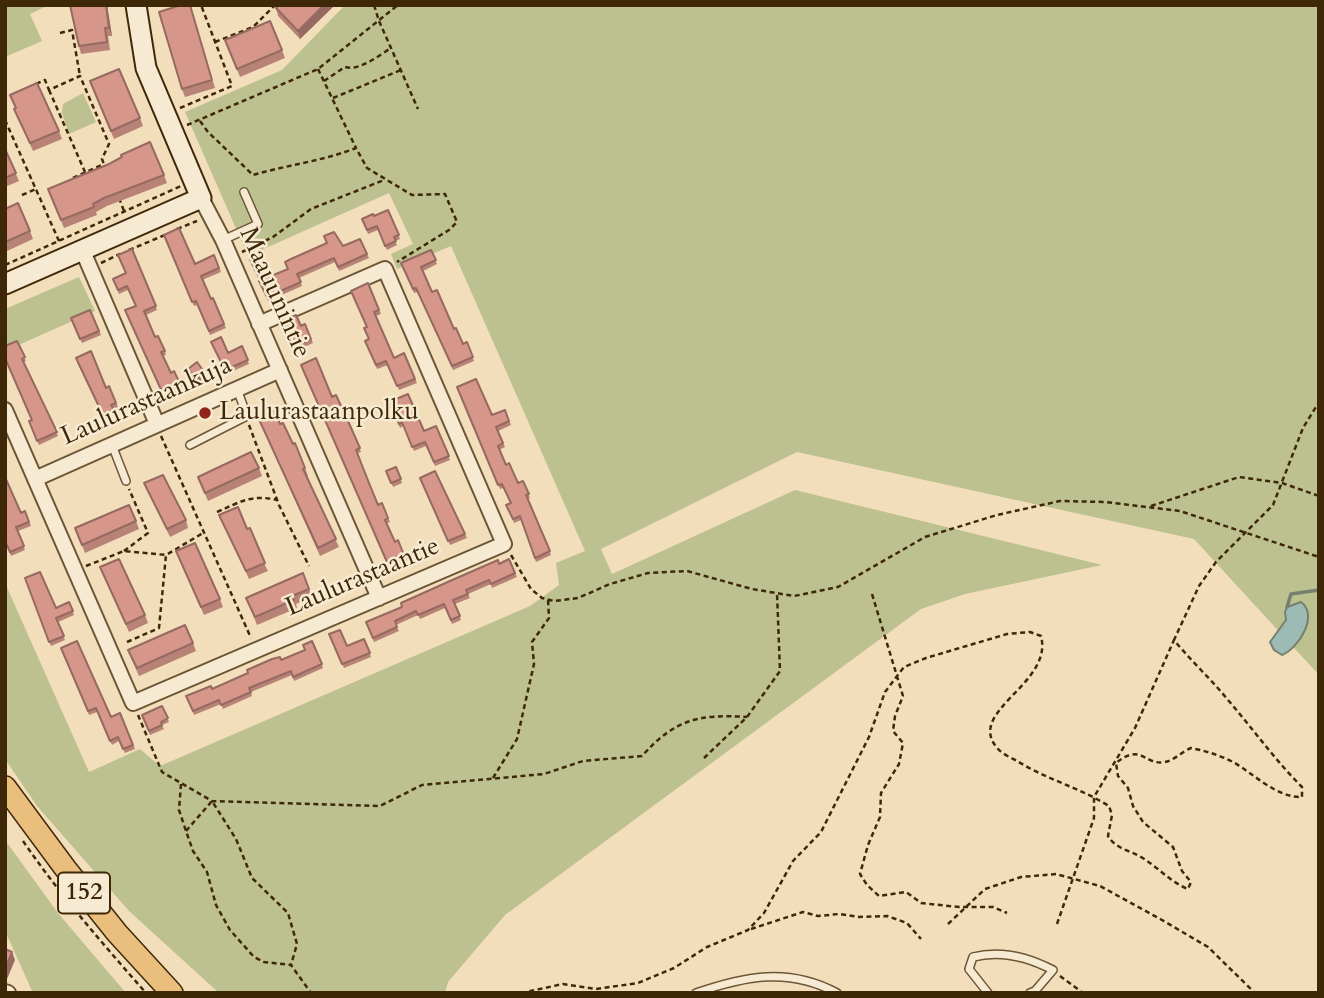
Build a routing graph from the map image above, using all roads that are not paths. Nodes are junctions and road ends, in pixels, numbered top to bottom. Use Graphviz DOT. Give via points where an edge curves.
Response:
graph roads {
  1 [pos="136,5"];
  2 [pos="197,189"];
  3 [pos="244,192"];
  4 [pos="223,240"];
  5 [pos="69,249"];
  6 [pos="5,284"];
  7 [pos="259,324"];
  8 [pos="280,370"];
  9 [pos="237,389"];
  10 [pos="5,411"];
  11 [pos="157,424"];
  12 [pos="112,445"];
  13 [pos="190,445"];
  14 [pos="35,479"];
  15 [pos="126,481"];
  16 [pos="379,598"];
  17 [pos="5,786"];
  18 [pos="1033,992"];
  19 [pos="172,993"];
  20 [pos="696,993"];
  21 [pos="837,993"];
  22 [pos="988,993"];
  1 -- 2 [label="street, Maauunintie" via="146,68"];
  2 -- 4 [label="street, Maauunintie"];
  2 -- 5 [label="street"];
  3 -- 4 [label="lane" via="258,224"];
  4 -- 7 [label="street, Maauunintie"];
  5 -- 6 [label="street"];
  5 -- 11 [label="street"];
  7 -- 8 [label="street, Maauunintie"];
  7 -- 16 [label="street, Laulurastaantie" via="385,269 504,544"];
  8 -- 9 [label="street, Laulurastaankuja"];
  8 -- 16 [label="street, Maauunintie"];
  9 -- 11 [label="street, Laulurastaankuja"];
  9 -- 13 [label="lane" via="247,415"];
  10 -- 14 [label="street"];
  11 -- 12 [label="street, Laulurastaankuja"];
  12 -- 14 [label="street, Laulurastaankuja"];
  12 -- 15 [label="lane"];
  14 -- 16 [label="street, Laulurastaantie" via="133,704"];
  17 -- 19 [label="main road, 152" via="117,933"];
  18 -- 22 [label="lane" via="1053,970 988,953 973,957 969,969"];
  20 -- 21 [label="lane" via="730,981 772,975 820,984"];
}
